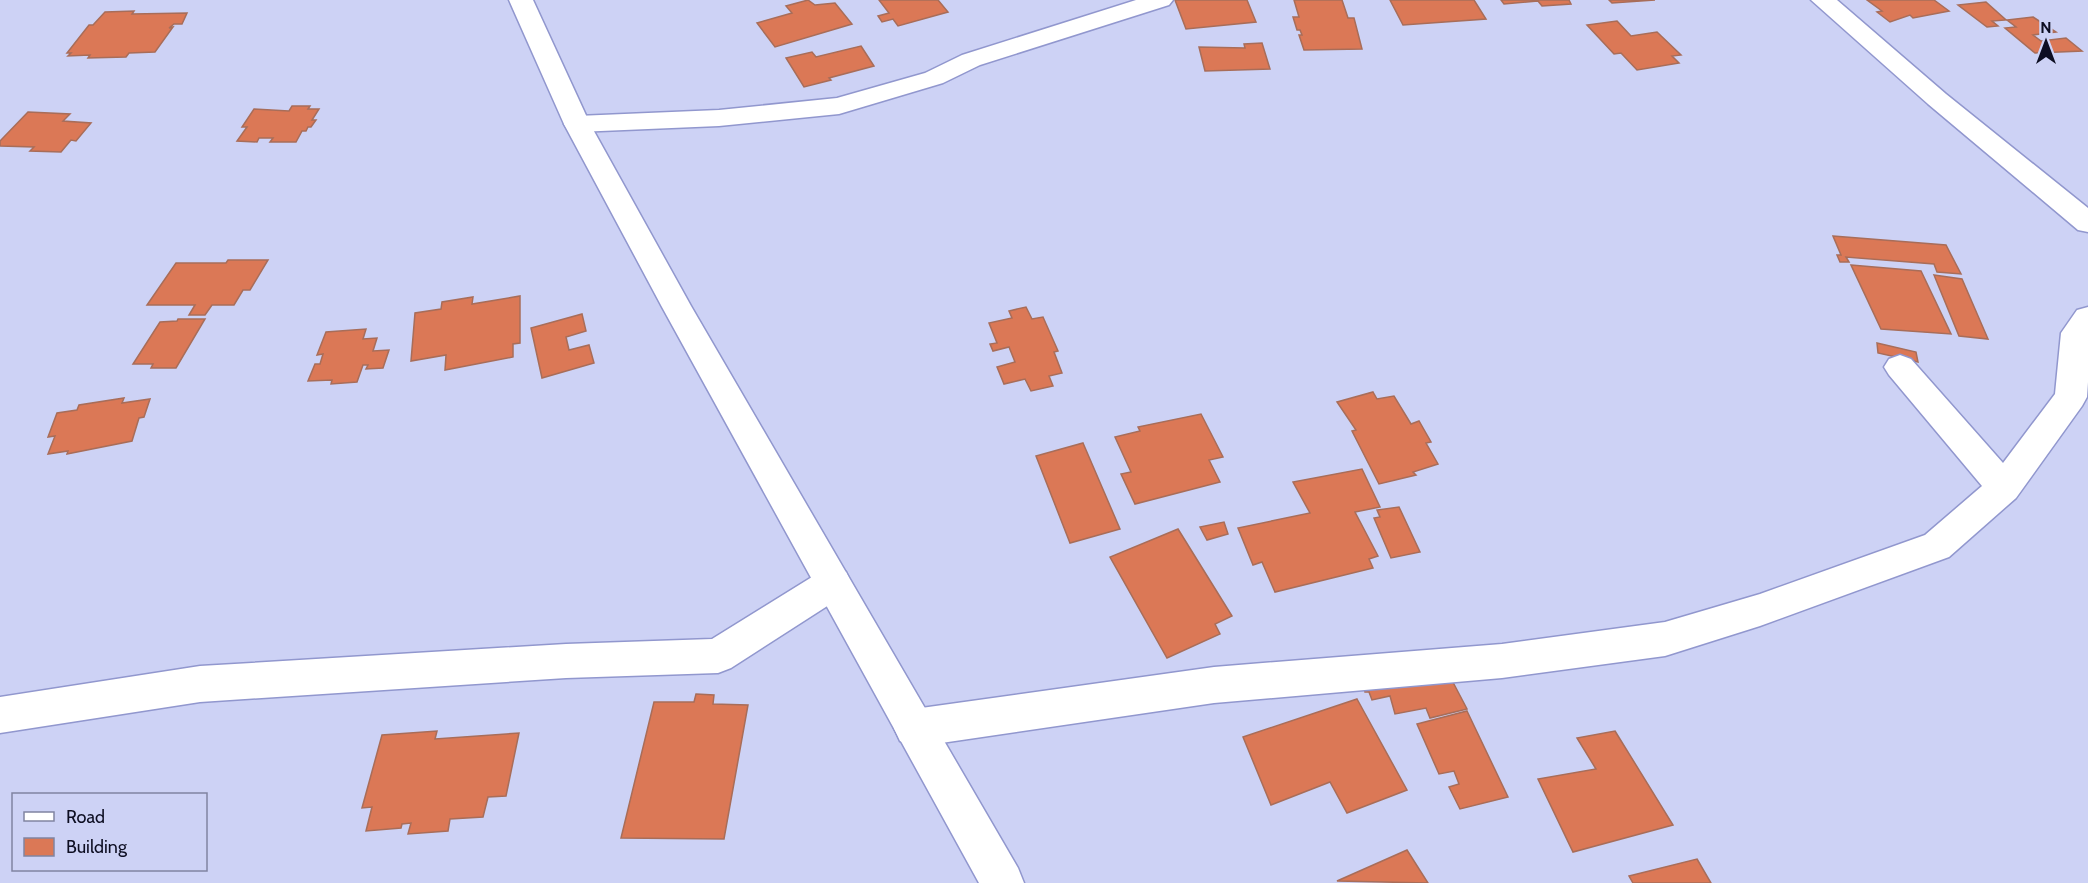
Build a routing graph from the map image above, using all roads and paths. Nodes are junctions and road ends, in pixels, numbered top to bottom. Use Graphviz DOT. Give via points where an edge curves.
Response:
graph roads {
  1 [pos="521,0"];
  2 [pos="1161,0"];
  3 [pos="1823,0"];
  4 [pos="576,124"];
  5 [pos="2088,222"];
  6 [pos="2088,318"];
  7 [pos="1900,367"];
  8 [pos="2004,488"];
  9 [pos="833,583"];
  10 [pos="0,715"];
  11 [pos="914,728"];
  12 [pos="1003,883"];
  1 -- 4 [label="street"];
  2 -- 4 [label="street" via="971,60 934,78 839,106 719,118"];
  3 -- 5 [label="street" via="1928,92"];
  4 -- 9 [label="street"];
  6 -- 8 [label="street" via="2076,333 2071,397"];
  7 -- 8 [label="street"];
  8 -- 11 [label="street" via="1937,546 1760,610 1665,639 1502,660 1214,685"];
  9 -- 10 [label="street" via="718,656 566,660 200,684"];
  9 -- 11 [label="street"];
  11 -- 12 [label="street"];
}
